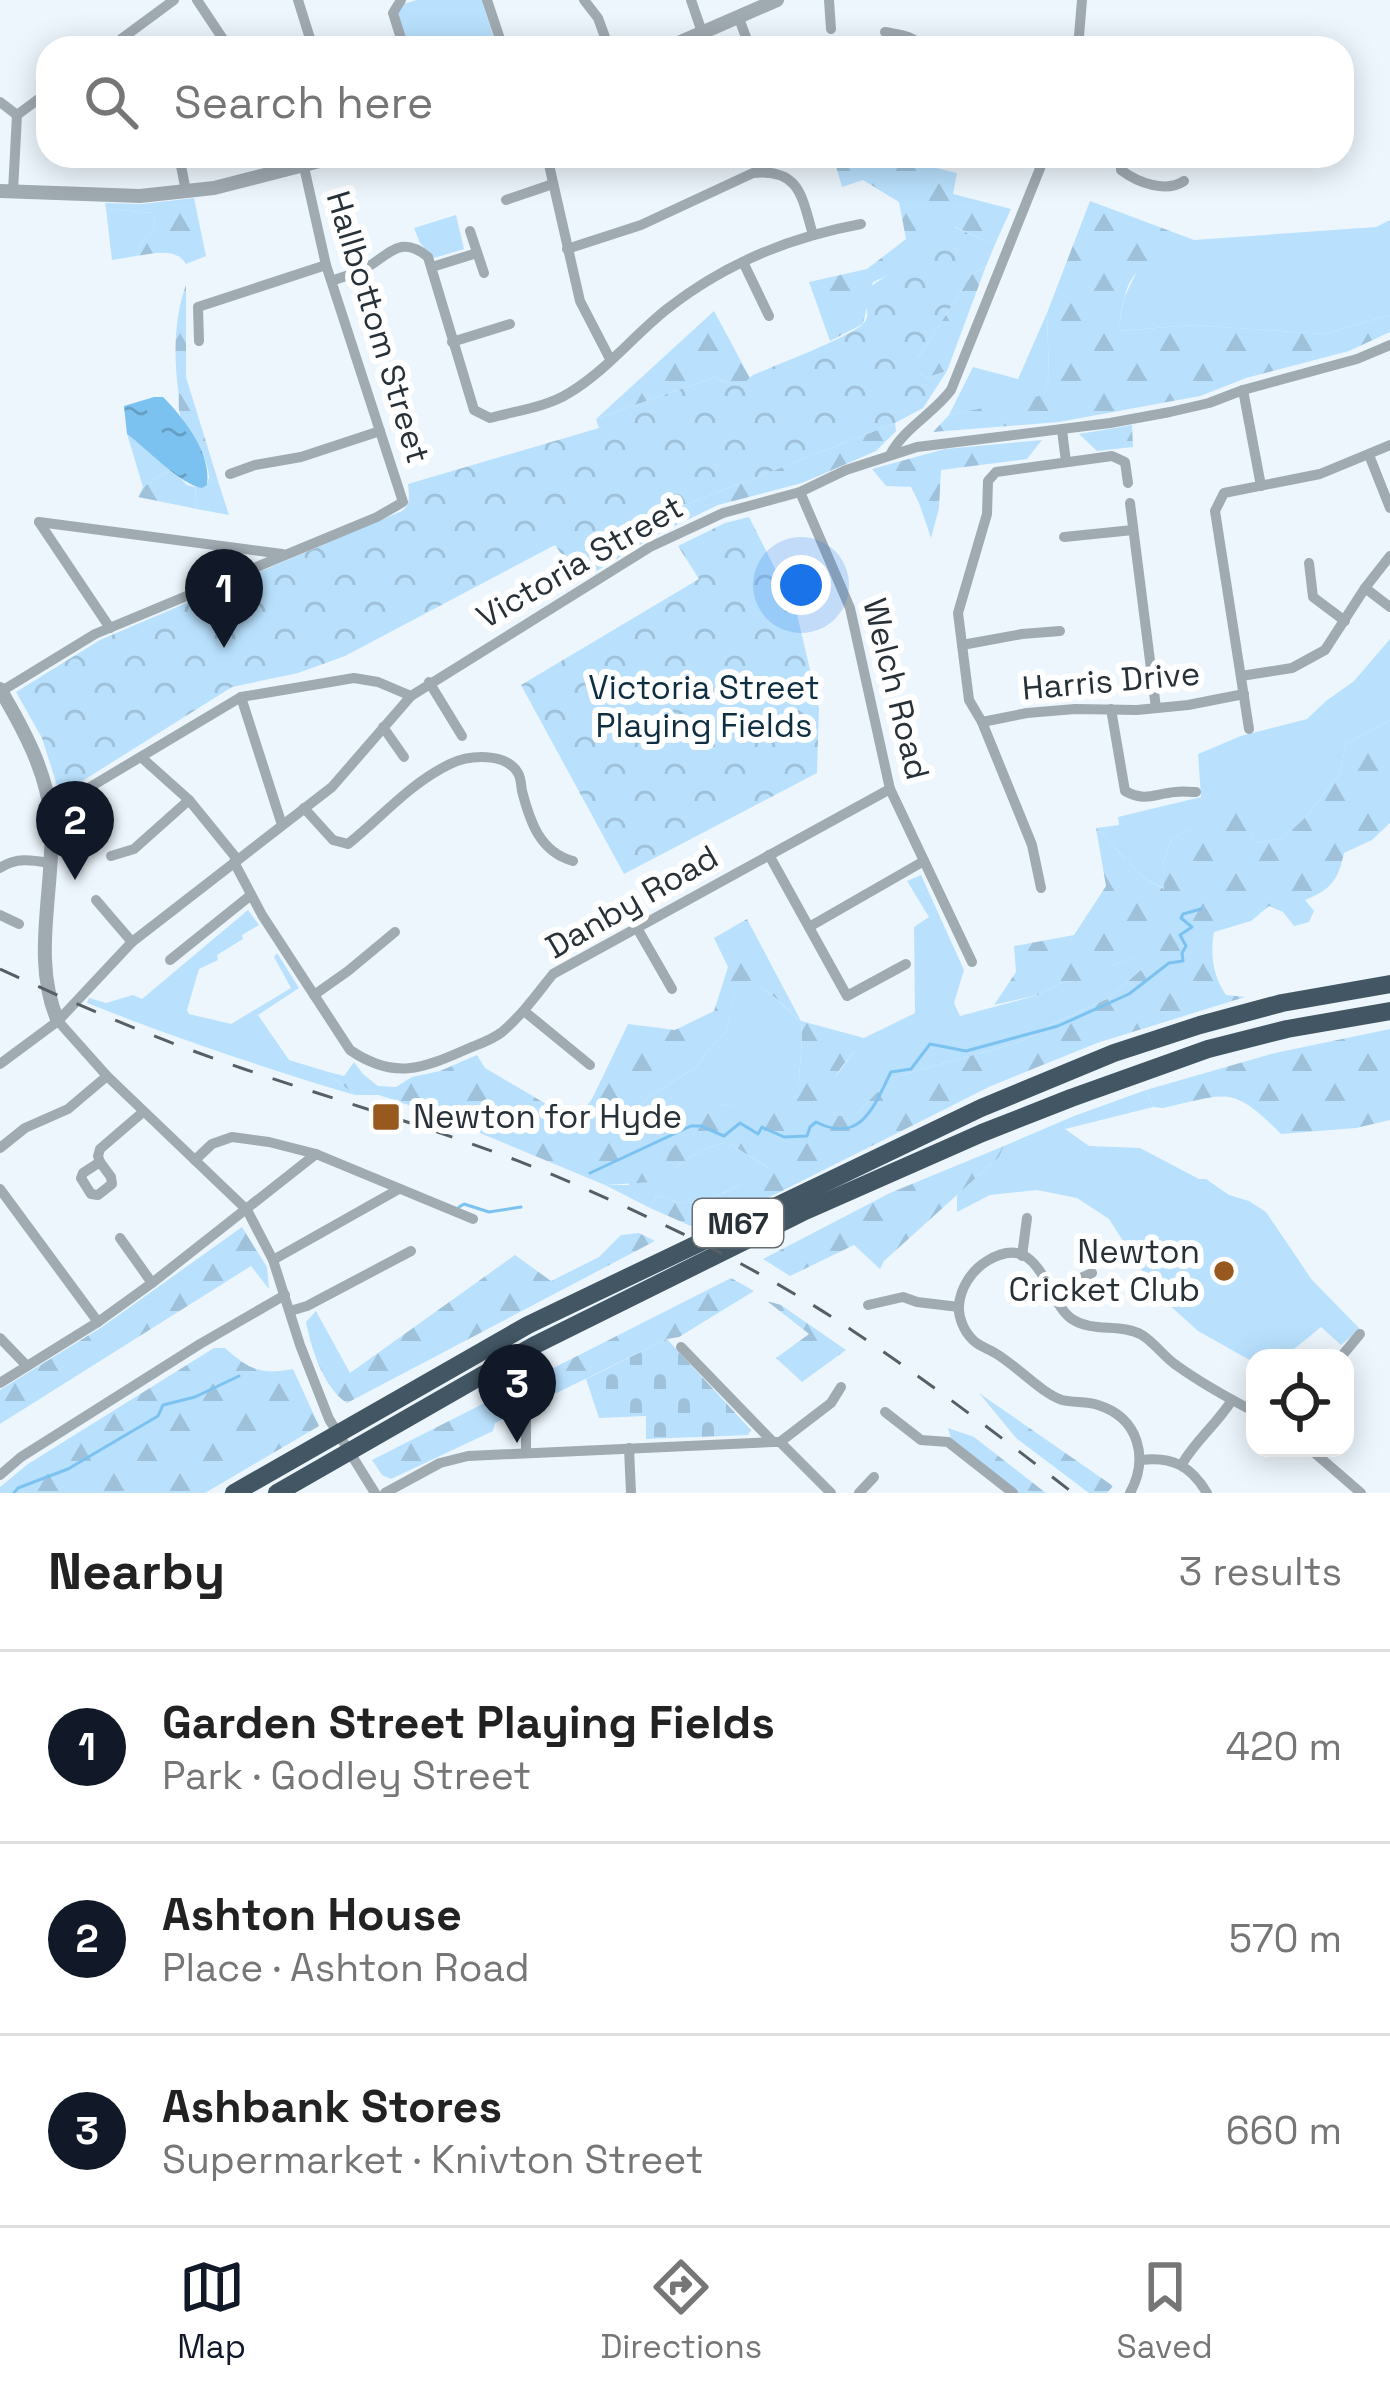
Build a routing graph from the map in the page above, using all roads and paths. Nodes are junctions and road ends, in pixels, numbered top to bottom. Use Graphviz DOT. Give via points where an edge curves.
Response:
graph roads {
  1 [pos="174,0"];
  2 [pos="197,0"];
  3 [pos="298,0"];
  4 [pos="400,0"];
  5 [pos="487,0"];
  6 [pos="584,0"];
  7 [pos="691,0"];
  8 [pos="777,0"];
  9 [pos="829,0"];
  10 [pos="1082,0"];
  11 [pos="738,16"];
  12 [pos="831,29"];
  13 [pos="702,32"];
  14 [pos="885,32"];
  15 [pos="132,36"];
  16 [pos="222,36"];
  17 [pos="309,36"];
  18 [pos="400,36"];
  19 [pos="499,36"];
  20 [pos="604,36"];
  21 [pos="693,36"];
  22 [pos="746,36"];
  23 [pos="904,36"];
  24 [pos="1079,36"];
  25 [pos="36,101"];
  26 [pos="0,102"];
  27 [pos="17,115"];
  28 [pos="15,156"];
  29 [pos="0,161"];
  30 [pos="181,168"];
  31 [pos="296,168"];
  32 [pos="304,168"];
  33 [pos="550,168"];
  34 [pos="772,168"];
  35 [pos="1040,168"];
  36 [pos="1121,168"];
  37 [pos="771,171"];
  38 [pos="1184,181"];
  39 [pos="553,184"];
  40 [pos="6,191"];
  41 [pos="186,191"];
  42 [pos="506,200"];
  43 [pos="861,224"];
  44 [pos="470,230"];
  45 [pos="813,235"];
  46 [pos="567,249"];
  47 [pos="477,253"];
  48 [pos="743,262"];
  49 [pos="326,265"];
  50 [pos="432,267"];
  51 [pos="484,273"];
  52 [pos="332,280"];
  53 [pos="769,316"];
  54 [pos="510,324"];
  55 [pos="200,341"];
  56 [pos="452,342"];
  57 [pos="1390,345"];
  58 [pos="610,358"];
  59 [pos="1243,390"];
  60 [pos="1062,430"];
  61 [pos="380,431"];
  62 [pos="1390,445"];
  63 [pos="890,455"];
  64 [pos="1369,455"];
  65 [pos="1066,462"];
  66 [pos="230,474"];
  67 [pos="1127,484"];
  68 [pos="1261,486"];
  69 [pos="800,492"];
  70 [pos="1130,503"];
  71 [pos="1390,508"];
  72 [pos="1133,530"];
  73 [pos="1064,537"];
  74 [pos="285,555"];
  75 [pos="1390,556"];
  76 [pos="1310,563"];
  77 [pos="1365,588"];
  78 [pos="1390,607"];
  79 [pos="1345,621"];
  80 [pos="110,628"];
  81 [pos="1060,631"];
  82 [pos="962,644"];
  83 [pos="1240,676"];
  84 [pos="430,682"];
  85 [pos="1,691"];
  86 [pos="1244,694"];
  87 [pos="411,696"];
  88 [pos="241,697"];
  89 [pos="1156,708"];
  90 [pos="1111,709"];
  91 [pos="982,722"];
  92 [pos="383,727"];
  93 [pos="1249,729"];
  94 [pos="462,736"];
  95 [pos="141,757"];
  96 [pos="404,757"];
  97 [pos="890,789"];
  98 [pos="1196,791"];
  99 [pos="190,800"];
  100 [pos="304,808"];
  101 [pos="50,812"];
  102 [pos="282,825"];
  103 [pos="769,855"];
  104 [pos="111,856"];
  105 [pos="235,861"];
  106 [pos="573,861"];
  107 [pos="924,861"];
  108 [pos="50,863"];
  109 [pos="0,868"];
  110 [pos="1041,888"];
  111 [pos="251,895"];
  112 [pos="96,900"];
  113 [pos="0,915"];
  114 [pos="19,924"];
  115 [pos="809,927"];
  116 [pos="637,928"];
  117 [pos="394,932"];
  118 [pos="132,942"];
  119 [pos="170,960"];
  120 [pos="972,962"];
  121 [pos="906,964"];
  122 [pos="1390,984"];
  123 [pos="671,989"];
  124 [pos="314,995"];
  125 [pos="524,1011"];
  126 [pos="1390,1011"];
  127 [pos="58,1021"];
  128 [pos="0,1064"];
  129 [pos="590,1065"];
  130 [pos="106,1076"];
  131 [pos="143,1112"];
  132 [pos="0,1148"];
  133 [pos="316,1154"];
  134 [pos="195,1160"];
  135 [pos="100,1162"];
  136 [pos="399,1189"];
  137 [pos="2,1195"];
  138 [pos="247,1210"];
  139 [pos="1028,1218"];
  140 [pos="473,1219"];
  141 [pos="120,1238"];
  142 [pos="410,1251"];
  143 [pos="1022,1256"];
  144 [pos="273,1260"];
  145 [pos="1092,1273"];
  146 [pos="152,1283"];
  147 [pos="1051,1291"];
  148 [pos="285,1295"];
  149 [pos="868,1305"];
  150 [pos="959,1307"];
  151 [pos="290,1311"];
  152 [pos="98,1322"];
  153 [pos="1360,1334"];
  154 [pos="0,1339"];
  155 [pos="681,1348"];
  156 [pos="1348,1349"];
  157 [pos="27,1366"];
  158 [pos="0,1383"];
  159 [pos="841,1387"];
  160 [pos="1232,1400"];
  161 [pos="1246,1407"];
  162 [pos="884,1412"];
  163 [pos="526,1421"];
  164 [pos="777,1442"];
  165 [pos="629,1448"];
  166 [pos="526,1452"];
  167 [pos="1319,1457"];
  168 [pos="1141,1460"];
  169 [pos="1182,1464"];
  170 [pos="0,1475"];
  171 [pos="874,1477"];
  172 [pos="406,1488"];
  173 [pos="1356,1491"];
  174 [pos="234,1493"];
  175 [pos="277,1493"];
  176 [pos="375,1493"];
  177 [pos="385,1493"];
  178 [pos="631,1493"];
  179 [pos="831,1493"];
  180 [pos="859,1493"];
  181 [pos="1013,1493"];
  182 [pos="1130,1493"];
  183 [pos="1207,1493"];
  1 -- 15 [label="street"];
  2 -- 16 [label="street"];
  3 -- 17 [label="street"];
  4 -- 18 [label="street" via="393,14"];
  5 -- 19 [label="street"];
  6 -- 20 [label="street"];
  7 -- 13 [label="street"];
  8 -- 11 [label="street"];
  9 -- 12 [label="street"];
  10 -- 24 [label="street"];
  11 -- 13 [label="street"];
  11 -- 22 [label="street"];
  13 -- 21 [label="street"];
  14 -- 23 [label="street"];
  25 -- 27 [label="street"];
  26 -- 27 [label="street"];
  27 -- 28 [label="street"];
  28 -- 29 [label="street"];
  28 -- 40 [label="street"];
  30 -- 41 [label="street"];
  31 -- 41 [label="street"];
  32 -- 49 [label="street, Hallbottom Street"];
  33 -- 39 [label="street"];
  34 -- 37 [label="street"];
  35 -- 63 [label="street" via="951,390"];
  36 -- 38 [label="street" via="1162,186"];
  37 -- 45 [label="street" via="801,193"];
  37 -- 46 [label="street"];
  39 -- 42 [label="street"];
  39 -- 46 [label="street"];
  40 -- 41 [label="street"];
  43 -- 45 [label="street"];
  44 -- 47 [label="street"];
  45 -- 48 [label="street"];
  46 -- 58 [label="street" via="580,301"];
  47 -- 50 [label="street"];
  47 -- 51 [label="street"];
  48 -- 53 [label="street"];
  48 -- 58 [label="street" via="668,308"];
  49 -- 52 [label="street, Hallbottom Street"];
  49 -- 55 [label="street" via="198,308"];
  50 -- 52 [label="street" via="404,245"];
  50 -- 56 [label="street"];
  52 -- 61 [label="street, Hallbottom Street"];
  54 -- 56 [label="street"];
  56 -- 58 [label="street" via="474,410 490,418 564,397"];
  57 -- 59 [label="street, Victoria Street"];
  59 -- 60 [label="street, Victoria Street"];
  59 -- 68 [label="street"];
  60 -- 63 [label="street, Victoria Street"];
  60 -- 65 [label="street"];
  61 -- 66 [label="street"];
  61 -- 74 [label="street, Hallbottom Street" via="403,502"];
  62 -- 64 [label="street"];
  63 -- 69 [label="street, Victoria Street"];
  64 -- 68 [label="street"];
  64 -- 71 [label="street"];
  65 -- 67 [label="street" via="1112,456 1125,462"];
  65 -- 82 [label="street" via="996,472 988,481 987,514 958,613"];
  68 -- 83 [label="street" via="1224,493 1215,511"];
  69 -- 84 [label="street, Victoria Street" via="723,513 650,547"];
  69 -- 97 [label="street, Welch Road" via="850,608"];
  70 -- 72 [label="street"];
  72 -- 73 [label="street"];
  72 -- 89 [label="street"];
  74 -- 80 [label="street"];
  74 -- 80 [label="street" via="38,522"];
  75 -- 77 [label="street"];
  76 -- 79 [label="street" via="1313,597"];
  77 -- 78 [label="street"];
  77 -- 79 [label="street"];
  79 -- 83 [label="street" via="1325,650 1292,668"];
  80 -- 85 [label="street"];
  81 -- 82 [label="street"];
  82 -- 91 [label="street" via="969,700"];
  83 -- 86 [label="street"];
  84 -- 87 [label="street, Victoria Street"];
  84 -- 94 [label="street"];
  85 -- 101 [label="street" via="32,748"];
  86 -- 89 [label="street, Harris Drive"];
  86 -- 93 [label="street"];
  87 -- 88 [label="street" via="354,678"];
  87 -- 92 [label="street, Victoria Street"];
  88 -- 95 [label="street"];
  88 -- 102 [label="street"];
  89 -- 90 [label="street, Harris Drive"];
  90 -- 91 [label="street, Harris Drive"];
  90 -- 98 [label="street" via="1125,790 1138,798"];
  91 -- 110 [label="street"];
  92 -- 96 [label="street"];
  92 -- 100 [label="street, Victoria Street"];
  95 -- 99 [label="street, Danby Road"];
  95 -- 101 [label="street"];
  97 -- 103 [label="street, Danby Road"];
  97 -- 107 [label="street, Welch Road"];
  99 -- 104 [label="street" via="134,849"];
  99 -- 105 [label="street, Danby Road"];
  100 -- 102 [label="street, Victoria Street"];
  100 -- 106 [label="street" via="333,840 348,844 454,762 503,760 518,772 544,846"];
  101 -- 108 [label="street"];
  102 -- 105 [label="street, Victoria Street"];
  103 -- 115 [label="street"];
  103 -- 116 [label="street, Danby Road"];
  105 -- 111 [label="street, Danby Road"];
  105 -- 118 [label="street, Victoria Street"];
  107 -- 115 [label="street"];
  107 -- 120 [label="street, Welch Road"];
  108 -- 109 [label="street" via="25,859"];
  108 -- 127 [label="street" via="47,992"];
  111 -- 119 [label="street"];
  111 -- 124 [label="street, Danby Road"];
  112 -- 118 [label="street"];
  113 -- 114 [label="street"];
  115 -- 121 [label="street" via="848,996"];
  116 -- 123 [label="street"];
  116 -- 125 [label="street, Danby Road" via="553,974"];
  117 -- 124 [label="street"];
  118 -- 127 [label="street, Victoria Street"];
  122 -- 174 [label="highway, M67" via="1200,1025 1029,1088 528,1325"];
  124 -- 125 [label="street, Danby Road" via="350,1050 371,1065 402,1070 497,1036"];
  125 -- 129 [label="street"];
  126 -- 175 [label="highway, M67" via="1208,1049 1034,1112 805,1210 535,1345"];
  127 -- 128 [label="street, Victoria Street"];
  127 -- 130 [label="street"];
  130 -- 131 [label="street"];
  130 -- 132 [label="street"];
  131 -- 134 [label="street"];
  131 -- 135 [label="street" via="100,1149"];
  133 -- 134 [label="street" via="232,1137"];
  133 -- 136 [label="street"];
  133 -- 138 [label="street"];
  134 -- 138 [label="street"];
  136 -- 140 [label="street"];
  136 -- 144 [label="street"];
  137 -- 152 [label="street"];
  138 -- 144 [label="street"];
  138 -- 146 [label="street"];
  139 -- 143 [label="street"];
  141 -- 146 [label="street"];
  142 -- 151 [label="street"];
  143 -- 147 [label="street"];
  143 -- 150 [label="street" via="1001,1255 978,1268"];
  144 -- 148 [label="street"];
  145 -- 147 [label="street"];
  146 -- 152 [label="street"];
  147 -- 160 [label="street" via="1075,1321 1141,1335"];
  148 -- 151 [label="street"];
  148 -- 170 [label="street"];
  149 -- 150 [label="street" via="903,1297"];
  150 -- 168 [label="street" via="976,1343 1057,1398 1118,1415"];
  151 -- 176 [label="street" via="329,1419"];
  152 -- 157 [label="street"];
  153 -- 156 [label="street"];
  154 -- 157 [label="street"];
  155 -- 164 [label="street"];
  157 -- 158 [label="street"];
  159 -- 164 [label="street"];
  160 -- 161 [label="street"];
  160 -- 169 [label="street"];
  162 -- 181 [label="street" via="921,1439 948,1442"];
  163 -- 166 [label="street"];
  164 -- 165 [label="street"];
  164 -- 179 [label="street"];
  165 -- 166 [label="street"];
  165 -- 178 [label="street"];
  166 -- 172 [label="street" via="440,1463"];
  167 -- 173 [label="street"];
  168 -- 169 [label="street"];
  168 -- 182 [label="street"];
  169 -- 183 [label="street"];
  171 -- 180 [label="street"];
  172 -- 177 [label="street"];
}
